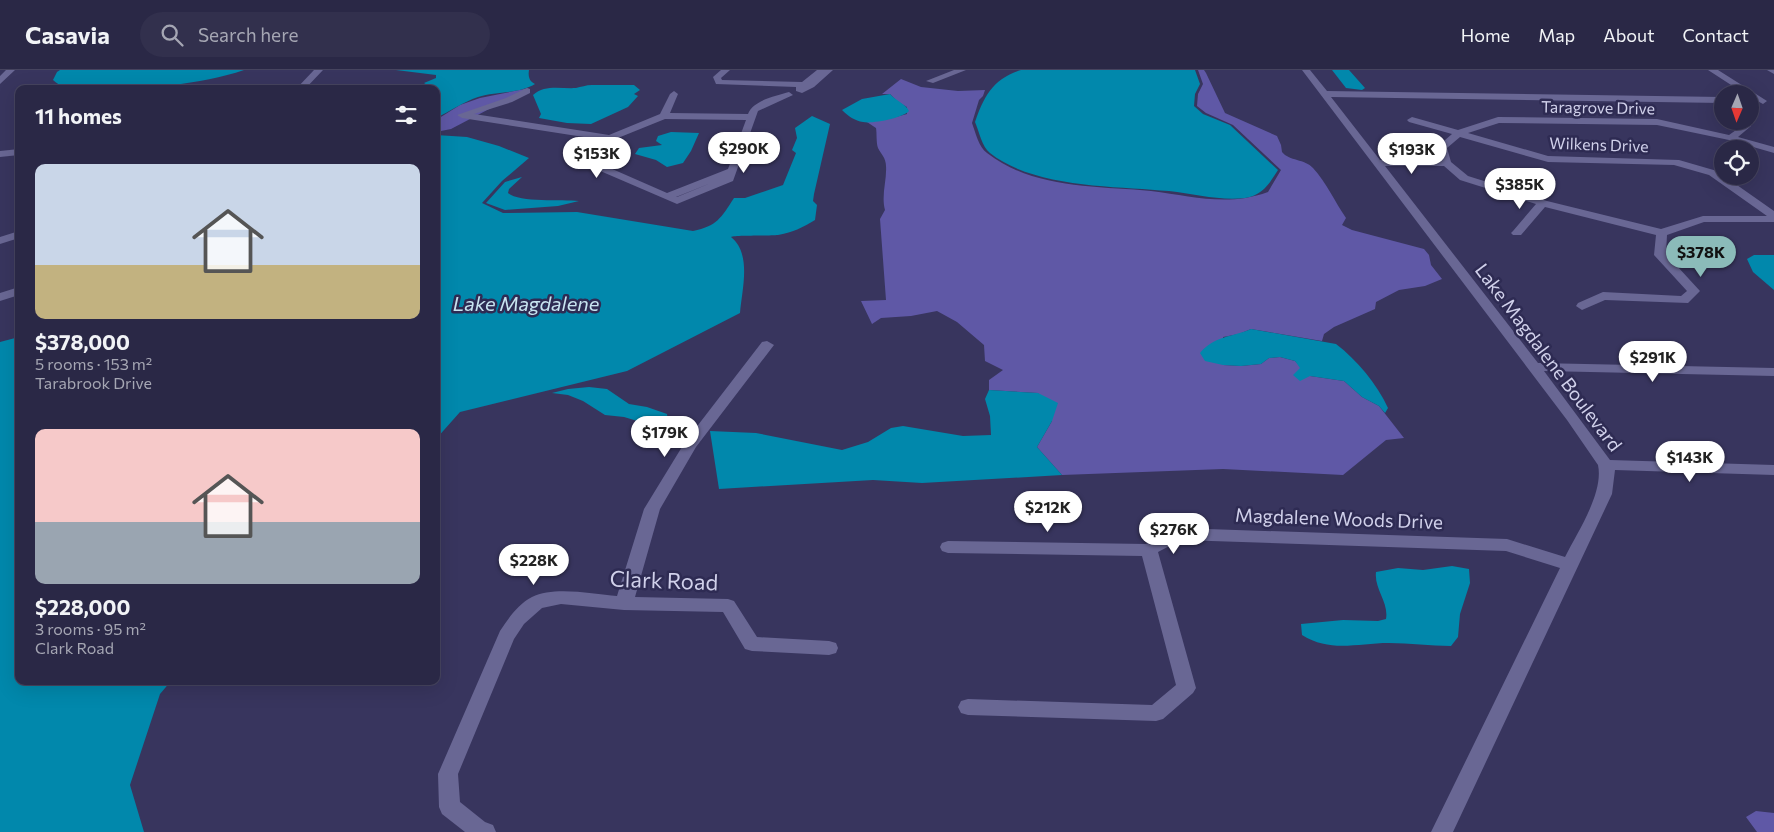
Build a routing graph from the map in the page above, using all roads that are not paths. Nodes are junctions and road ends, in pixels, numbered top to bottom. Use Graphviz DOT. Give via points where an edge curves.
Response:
graph roads {
  1 [pos="11,70"];
  2 [pos="320,70"];
  3 [pos="726,70"];
  4 [pos="822,70"];
  5 [pos="829,70"];
  6 [pos="962,70"];
  7 [pos="1306,70"];
  8 [pos="1712,70"];
  9 [pos="930,80"];
  10 [pos="0,81"];
  11 [pos="808,84"];
  12 [pos="304,85"];
  13 [pos="527,91"];
  14 [pos="674,94"];
  15 [pos="1326,94"];
  16 [pos="1558,98"];
  17 [pos="1714,100"];
  18 [pos="1759,101"];
  19 [pos="1763,101"];
  20 [pos="1774,101"];
  21 [pos="664,116"];
  22 [pos="750,117"];
  23 [pos="1412,120"];
  24 [pos="1590,120"];
  25 [pos="1741,130"];
  26 [pos="1459,133"];
  27 [pos="610,138"];
  28 [pos="1731,138"];
  29 [pos="1774,150"];
  30 [pos="15,153"];
  31 [pos="0,154"];
  32 [pos="15,154"];
  33 [pos="1378,162"];
  34 [pos="1446,163"];
  35 [pos="0,166"];
  36 [pos="1543,203"];
  37 [pos="1774,217"];
  38 [pos="1517,233"];
  39 [pos="1662,233"];
  40 [pos="15,235"];
  41 [pos="0,240"];
  42 [pos="15,292"];
  43 [pos="0,297"];
  44 [pos="1582,306"];
  45 [pos="767,345"];
  46 [pos="1533,367"];
  47 [pos="1774,372"];
  48 [pos="1606,465"];
  49 [pos="1774,470"];
  50 [pos="948,547"];
  51 [pos="1149,550"];
  52 [pos="1570,565"];
  53 [pos="624,603"];
  54 [pos="829,648"];
  55 [pos="968,707"];
  56 [pos="484,832"];
  57 [pos="1442,832"];
  1 -- 10 [label="street"];
  2 -- 12 [label="street"];
  3 -- 11 [label="street" via="717,77 719,82"];
  4 -- 11 [label="street"];
  5 -- 11 [label="street"];
  6 -- 9 [label="street"];
  7 -- 15 [label="street, Lake Magdalene Boulevard"];
  8 -- 19 [label="street"];
  11 -- 22 [label="street" via="789,96 754,109"];
  13 -- 27 [label="street" via="462,115"];
  14 -- 21 [label="street"];
  15 -- 16 [label="street"];
  15 -- 33 [label="street, Lake Magdalene Boulevard"];
  16 -- 17 [label="street"];
  16 -- 24 [label="street"];
  18 -- 19 [label="street"];
  19 -- 20 [label="street"];
  21 -- 22 [label="street"];
  21 -- 27 [label="street"];
  22 -- 27 [label="street" via="729,179 677,202 588,162"];
  23 -- 26 [label="street, Wilkens Drive"];
  24 -- 26 [label="street, Taragrove Drive" via="1498,120"];
  24 -- 28 [label="street, Taragrove Drive" via="1657,122"];
  25 -- 28 [label="street"];
  26 -- 34 [label="street, Taragrove Drive" via="1442,147"];
  26 -- 37 [label="street, Wilkens Drive" via="1548,159 1675,162 1713,173"];
  28 -- 29 [label="street, Taragrove Drive"];
  30 -- 31 [label="street"];
  32 -- 35 [label="street"];
  33 -- 34 [label="street"];
  33 -- 46 [label="street, Lake Magdalene Boulevard"];
  34 -- 36 [label="street" via="1464,178"];
  36 -- 38 [label="street"];
  36 -- 39 [label="street"];
  37 -- 39 [label="street" via="1702,219"];
  39 -- 44 [label="street" via="1660,255 1694,291 1684,300 1603,296"];
  40 -- 41 [label="street"];
  42 -- 43 [label="street"];
  45 -- 53 [label="street" via="690,445 652,509"];
  46 -- 47 [label="street"];
  46 -- 48 [label="street, Lake Magdalene Boulevard"];
  48 -- 49 [label="street"];
  48 -- 52 [label="street, Lake Magdalene Boulevard" via="1608,474 1604,494"];
  50 -- 51 [label="street"];
  51 -- 52 [label="street, Magdalene Woods Drive" via="1178,534 1507,545"];
  51 -- 55 [label="street" via="1186,688 1156,713"];
  52 -- 57 [label="street, Lake Magdalene Boulevard"];
  53 -- 54 [label="street, Clark Road" via="728,606 752,644"];
  53 -- 56 [label="street, Clark Road" via="561,598 537,602 518,619 506,636 448,774 450,807"];
}
